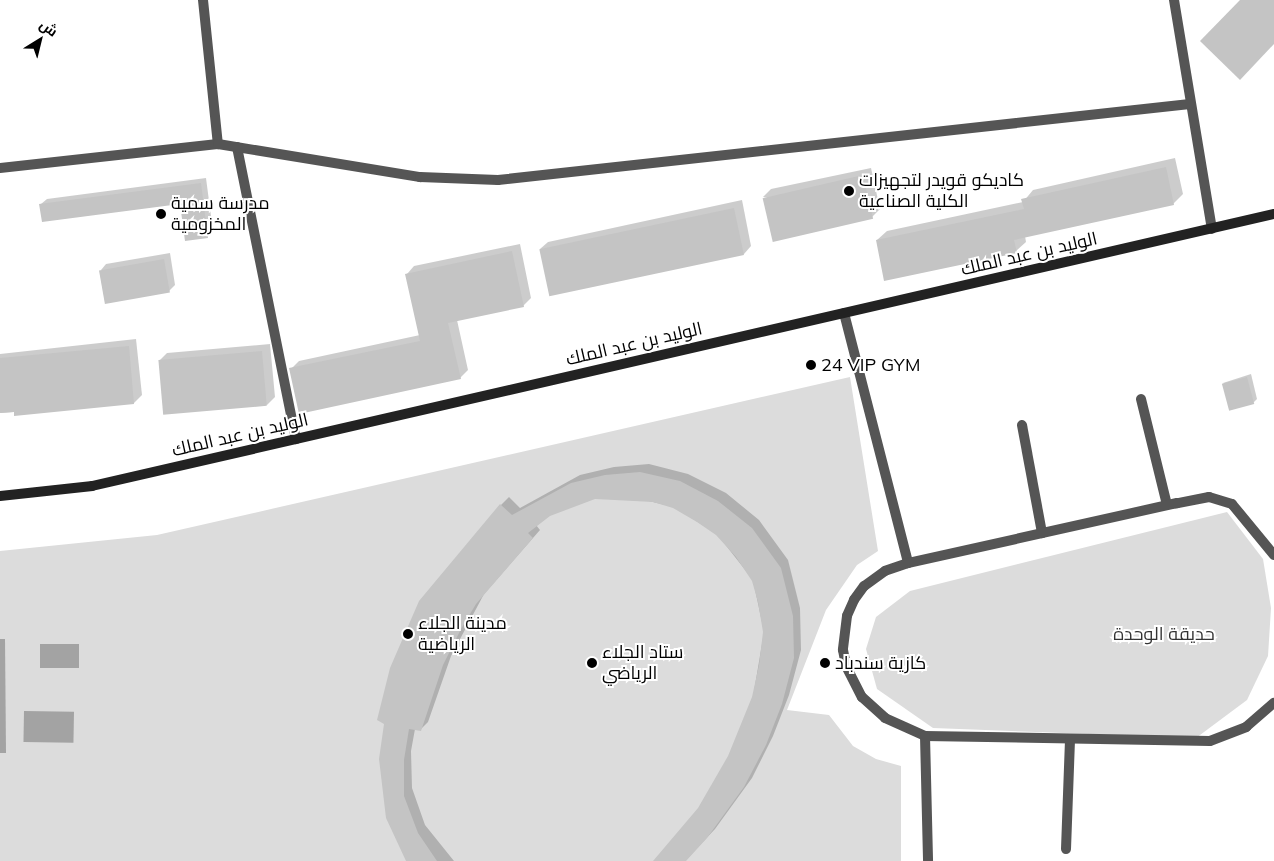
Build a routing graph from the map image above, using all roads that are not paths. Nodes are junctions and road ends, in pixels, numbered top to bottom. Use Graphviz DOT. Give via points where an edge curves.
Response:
graph roads {
  1 [pos="203,0"];
  2 [pos="1174,0"];
  3 [pos="1190,104"];
  4 [pos="218,144"];
  5 [pos="236,146"];
  6 [pos="0,168"];
  7 [pos="1274,214"];
  8 [pos="1212,228"];
  9 [pos="844,313"];
  10 [pos="1141,399"];
  11 [pos="1022,424"];
  12 [pos="296,439"];
  13 [pos="0,496"];
  14 [pos="1167,505"];
  15 [pos="1042,533"];
  16 [pos="1274,554"];
  17 [pos="908,563"];
  18 [pos="1274,703"];
  19 [pos="925,736"];
  20 [pos="1070,738"];
  21 [pos="1066,849"];
  22 [pos="928,861"];
  1 -- 4 [label="street"];
  2 -- 3 [label="street"];
  3 -- 5 [label="street" via="498,180 420,177"];
  3 -- 8 [label="street"];
  4 -- 5 [label="street"];
  4 -- 6 [label="street"];
  5 -- 12 [label="street"];
  7 -- 8 [label="main road, الوليد بن عبد الملك"];
  8 -- 9 [label="main road, الوليد بن عبد الملك"];
  9 -- 12 [label="main road, الوليد بن عبد الملك"];
  9 -- 17 [label="street"];
  10 -- 14 [label="street"];
  11 -- 15 [label="street"];
  12 -- 13 [label="main road, الوليد بن عبد الملك" via="92,486"];
  14 -- 15 [label="street"];
  14 -- 16 [label="street" via="1209,497 1226,500 1243,514"];
  15 -- 17 [label="street"];
  17 -- 19 [label="street" via="885,571 864,586 847,616 843,650 849,674 862,697 885,718"];
  18 -- 20 [label="street" via="1246,727 1210,741"];
  19 -- 20 [label="street"];
  19 -- 22 [label="street"];
  20 -- 21 [label="street"];
}
